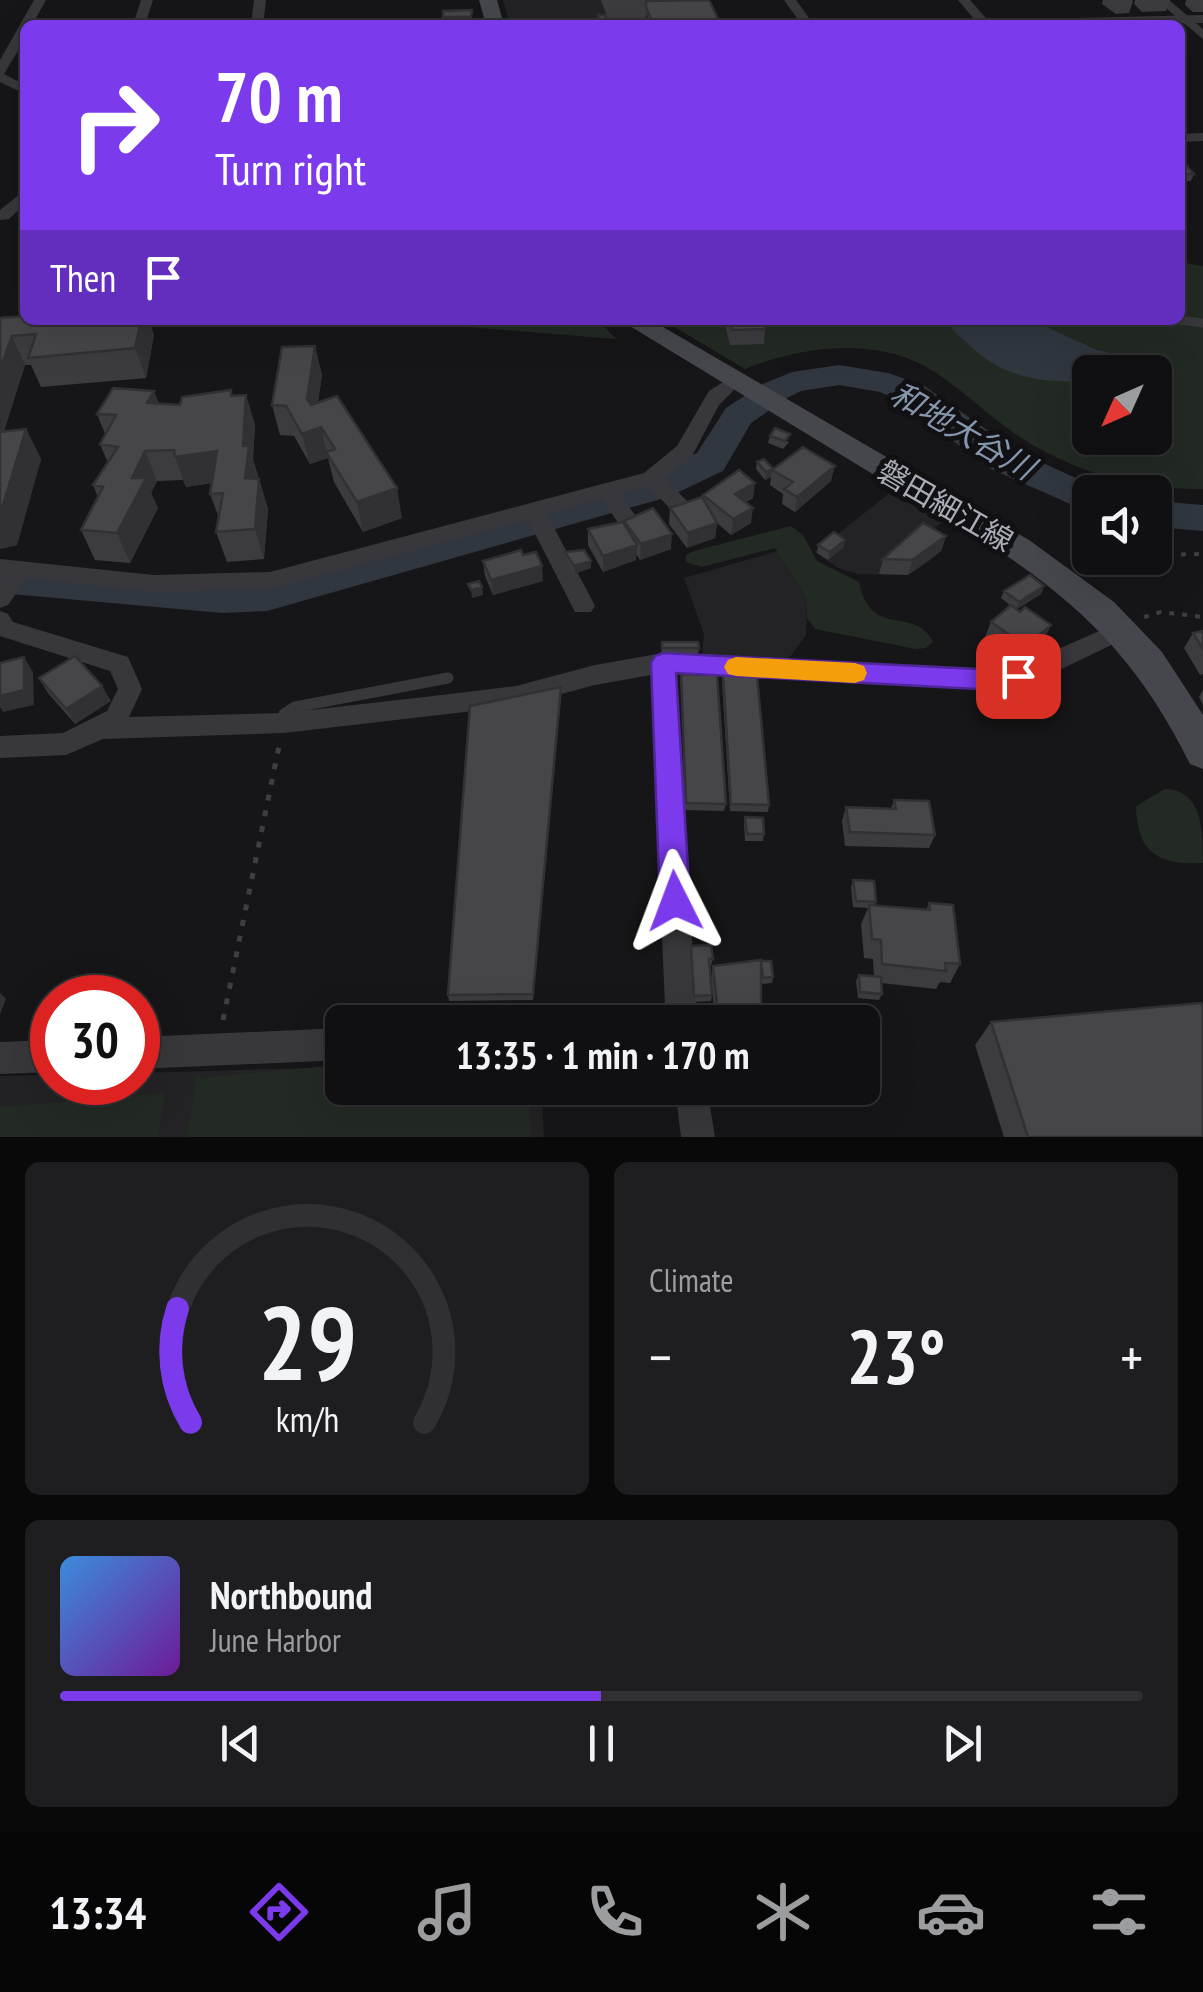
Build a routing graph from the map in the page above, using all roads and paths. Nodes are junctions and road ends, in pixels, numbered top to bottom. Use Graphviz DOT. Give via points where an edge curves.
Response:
graph roads {
  1 [pos="964,0"];
  2 [pos="1162,0"];
  3 [pos="1184,19"];
  4 [pos="1203,19"];
  5 [pos="982,20"];
  6 [pos="1144,20"];
  7 [pos="1203,34"];
  8 [pos="20,45"];
  9 [pos="0,74"];
  10 [pos="20,200"];
  11 [pos="3,216"];
  12 [pos="641,325"];
  13 [pos="741,385"];
  14 [pos="651,478"];
  15 [pos="608,492"];
  16 [pos="677,502"];
  17 [pos="536,513"];
  18 [pos="629,522"];
  19 [pos="1203,554"];
  20 [pos="1172,555"];
  21 [pos="13,570"];
  22 [pos="1097,575"];
  23 [pos="1072,585"];
  24 [pos="0,599"];
  25 [pos="582,606"];
  26 [pos="1203,617"];
  27 [pos="0,620"];
  28 [pos="1120,628"];
  29 [pos="663,663"];
  30 [pos="448,678"];
  31 [pos="284,724"];
  32 [pos="100,728"];
  33 [pos="0,746"];
  34 [pos="1203,753"];
  35 [pos="671,1005"];
  36 [pos="325,1045"];
  37 [pos="217,1050"];
  38 [pos="160,1052"];
  39 [pos="30,1057"];
  40 [pos="0,1058"];
  41 [pos="693,1105"];
  42 [pos="698,1137"];
  1 -- 5 [label="street"];
  2 -- 3 [label="street"];
  3 -- 4 [label="street"];
  3 -- 6 [label="street"];
  3 -- 7 [label="street"];
  8 -- 9 [label="street"];
  10 -- 11 [label="street"];
  12 -- 13 [label="main road, 磐田細江線"];
  13 -- 14 [label="street" via="707,404 688,446"];
  13 -- 23 [label="main road, 磐田細江線"];
  14 -- 15 [label="street"];
  14 -- 16 [label="street"];
  15 -- 17 [label="street"];
  15 -- 18 [label="street"];
  17 -- 21 [label="street" via="261,584 208,587"];
  17 -- 25 [label="street"];
  19 -- 20 [label="path"];
  21 -- 24 [label="street"];
  22 -- 23 [label="path"];
  23 -- 28 [label="main road, 磐田細江線"];
  26 -- 28 [label="path" via="1161,612"];
  27 -- 32 [label="street" via="4,628 120,664 130,688 116,718"];
  28 -- 29 [label="street" via="1036,670 998,680"];
  28 -- 34 [label="main road, 磐田細江線" via="1170,689"];
  29 -- 31 [label="street" via="516,696"];
  29 -- 35 [label="street"];
  30 -- 31 [label="lane" via="295,707 284,714"];
  31 -- 32 [label="street"];
  31 -- 37 [label="path"];
  32 -- 33 [label="street" via="66,744"];
  36 -- 37 [label="street"];
  37 -- 38 [label="street"];
  39 -- 40 [label="street"];
  41 -- 42 [label="street"];
}
